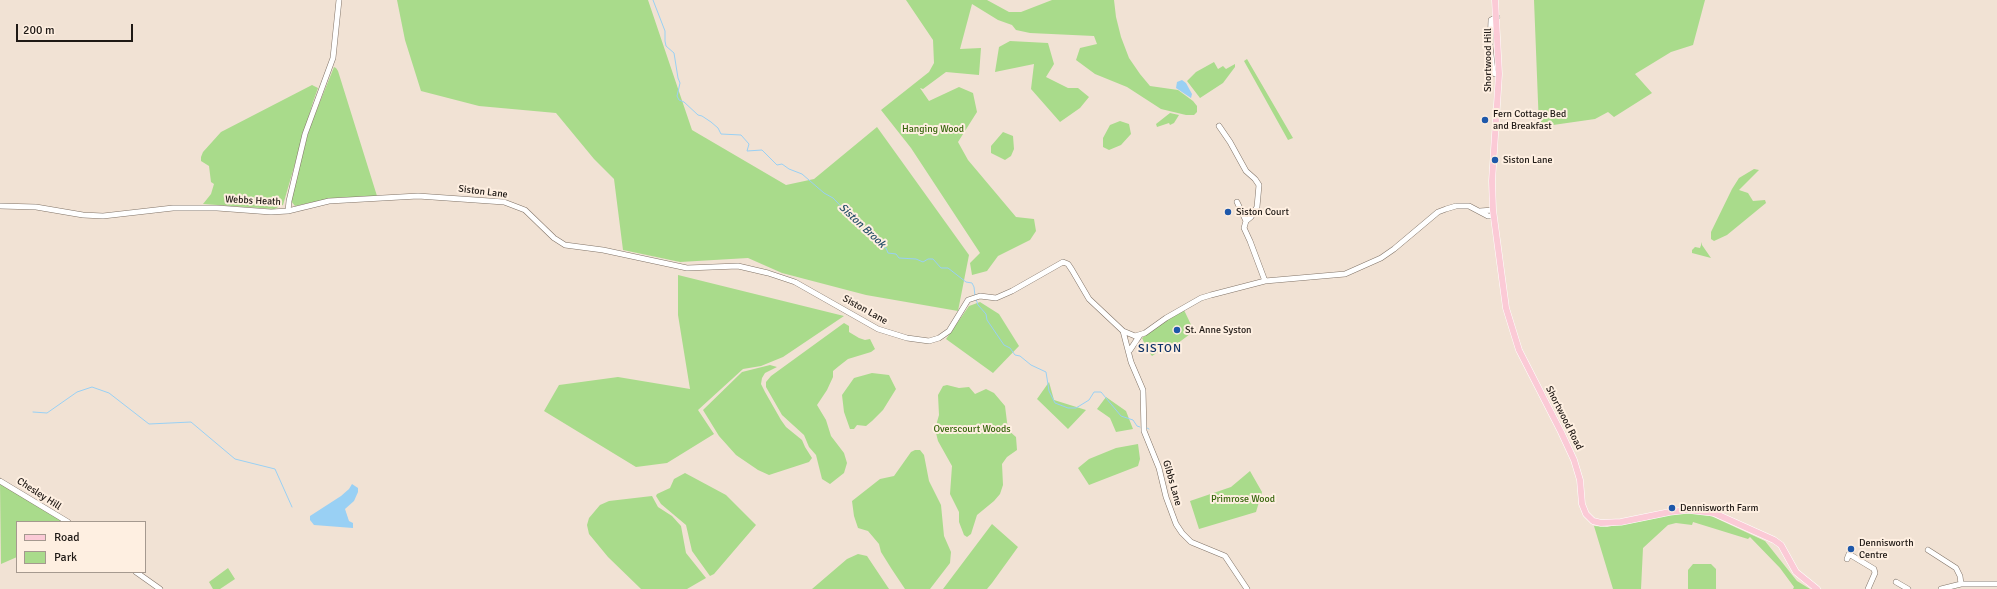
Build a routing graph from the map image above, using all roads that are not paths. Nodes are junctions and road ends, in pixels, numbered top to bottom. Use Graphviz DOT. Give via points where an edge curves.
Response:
graph roads {
  1 [pos="340,0"];
  2 [pos="1495,0"];
  3 [pos="1219,126"];
  4 [pos="1237,202"];
  5 [pos="0,206"];
  6 [pos="288,211"];
  7 [pos="1493,213"];
  8 [pos="1246,221"];
  9 [pos="1265,281"];
  10 [pos="1124,331"];
  11 [pos="1140,335"];
  12 [pos="1130,350"];
  13 [pos="0,481"];
  14 [pos="66,521"];
  15 [pos="1928,550"];
  16 [pos="1847,559"];
  17 [pos="137,573"];
  18 [pos="1896,582"];
  19 [pos="1961,584"];
  20 [pos="1997,584"];
  21 [pos="1955,587"];
  22 [pos="160,589"];
  23 [pos="1247,589"];
  24 [pos="1817,589"];
  25 [pos="1868,589"];
  26 [pos="1908,589"];
  27 [pos="1941,589"];
  1 -- 6 [label="street, Webbs Heath" via="333,58 305,134"];
  2 -- 7 [label="main road, Shortwood Hill" via="1499,74 1492,175"];
  3 -- 8 [label="street" via="1246,171 1259,185 1257,207"];
  4 -- 8 [label="street"];
  5 -- 6 [label="street, Webbs Heath" via="36,207 103,216 173,208"];
  6 -- 10 [label="street, Siston Lane" via="329,201 418,196 504,202 526,210 554,238 565,245 603,250 687,268 738,266 768,273 795,282 878,329 920,340 934,340 944,336 959,317 965,304 975,298 996,298 1062,262 1068,264 1089,299"];
  7 -- 9 [label="street" via="1488,216 1469,206 1442,210 1381,258 1345,274"];
  7 -- 24 [label="main road, Shortwood Road" via="1509,321 1519,350 1570,451 1580,480 1582,504 1586,514 1593,521 1601,523 1621,522 1672,511 1688,510 1714,514 1781,545 1796,572"];
  8 -- 9 [label="street" via="1244,228"];
  9 -- 11 [label="street" via="1201,298"];
  10 -- 11 [label="street, Siston Lane" via="1135,336"];
  10 -- 12 [label="street, Gibbs Lane"];
  11 -- 12 [label="street"];
  12 -- 23 [label="street, Gibbs Lane" via="1131,362 1143,390 1144,431 1160,468 1166,497 1176,524 1191,542 1225,556"];
  13 -- 14 [label="street, Chesley Hill"];
  15 -- 19 [label="street" via="1956,568"];
  16 -- 25 [label="street" via="1849,554 1874,569 1875,573"];
  17 -- 22 [label="street"];
  18 -- 26 [label="street"];
  19 -- 20 [label="street"];
  19 -- 21 [label="street"];
  21 -- 27 [label="street"];
}
